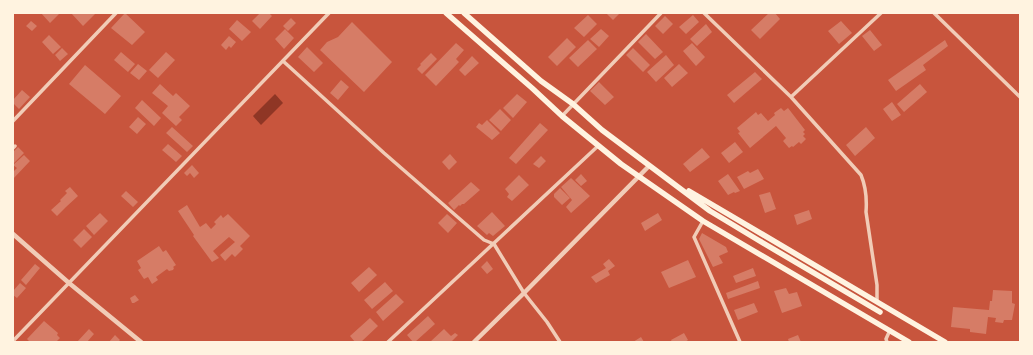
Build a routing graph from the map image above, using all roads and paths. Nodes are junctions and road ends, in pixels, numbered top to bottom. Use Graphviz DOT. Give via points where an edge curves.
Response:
graph roads {
  1 [pos="116,13"];
  2 [pos="329,13"];
  3 [pos="446,13"];
  4 [pos="464,13"];
  5 [pos="661,13"];
  6 [pos="704,13"];
  7 [pos="881,13"];
  8 [pos="934,13"];
  9 [pos="283,61"];
  10 [pos="791,97"];
  11 [pos="1020,97"];
  12 [pos="573,104"];
  13 [pos="562,116"];
  14 [pos="13,121"];
  15 [pos="598,146"];
  16 [pos="649,166"];
  17 [pos="638,177"];
  18 [pos="670,180"];
  19 [pos="703,221"];
  20 [pos="13,234"];
  21 [pos="494,244"];
  22 [pos="69,283"];
  23 [pos="524,293"];
  24 [pos="877,302"];
  25 [pos="880,312"];
  26 [pos="890,330"];
  27 [pos="13,341"];
  28 [pos="141,342"];
  29 [pos="388,342"];
  30 [pos="474,342"];
  31 [pos="560,342"];
  32 [pos="740,342"];
  33 [pos="887,342"];
  34 [pos="909,342"];
  35 [pos="945,342"];
  1 -- 14 [label="street"];
  2 -- 9 [label="street"];
  3 -- 13 [label="main road"];
  4 -- 12 [label="main road" via="541,81"];
  5 -- 12 [label="street"];
  6 -- 10 [label="street"];
  7 -- 10 [label="street"];
  8 -- 11 [label="street"];
  9 -- 21 [label="street" via="430,194 484,240"];
  9 -- 22 [label="street"];
  10 -- 24 [label="street" via="861,175 865,185"];
  12 -- 13 [label="street"];
  12 -- 16 [label="main road"];
  13 -- 15 [label="main road"];
  15 -- 17 [label="main road"];
  15 -- 21 [label="street"];
  16 -- 17 [label="street"];
  16 -- 18 [label="main road"];
  17 -- 19 [label="main road"];
  17 -- 23 [label="street"];
  18 -- 24 [label="main road"];
  18 -- 25 [label="main road" via="710,211"];
  19 -- 26 [label="main road"];
  19 -- 32 [label="street" via="694,237"];
  20 -- 22 [label="street"];
  21 -- 23 [label="street"];
  21 -- 29 [label="street"];
  22 -- 27 [label="street"];
  22 -- 28 [label="street"];
  23 -- 30 [label="street"];
  23 -- 31 [label="street"];
  24 -- 35 [label="main road"];
  26 -- 33 [label="street"];
  26 -- 34 [label="main road"];
}
